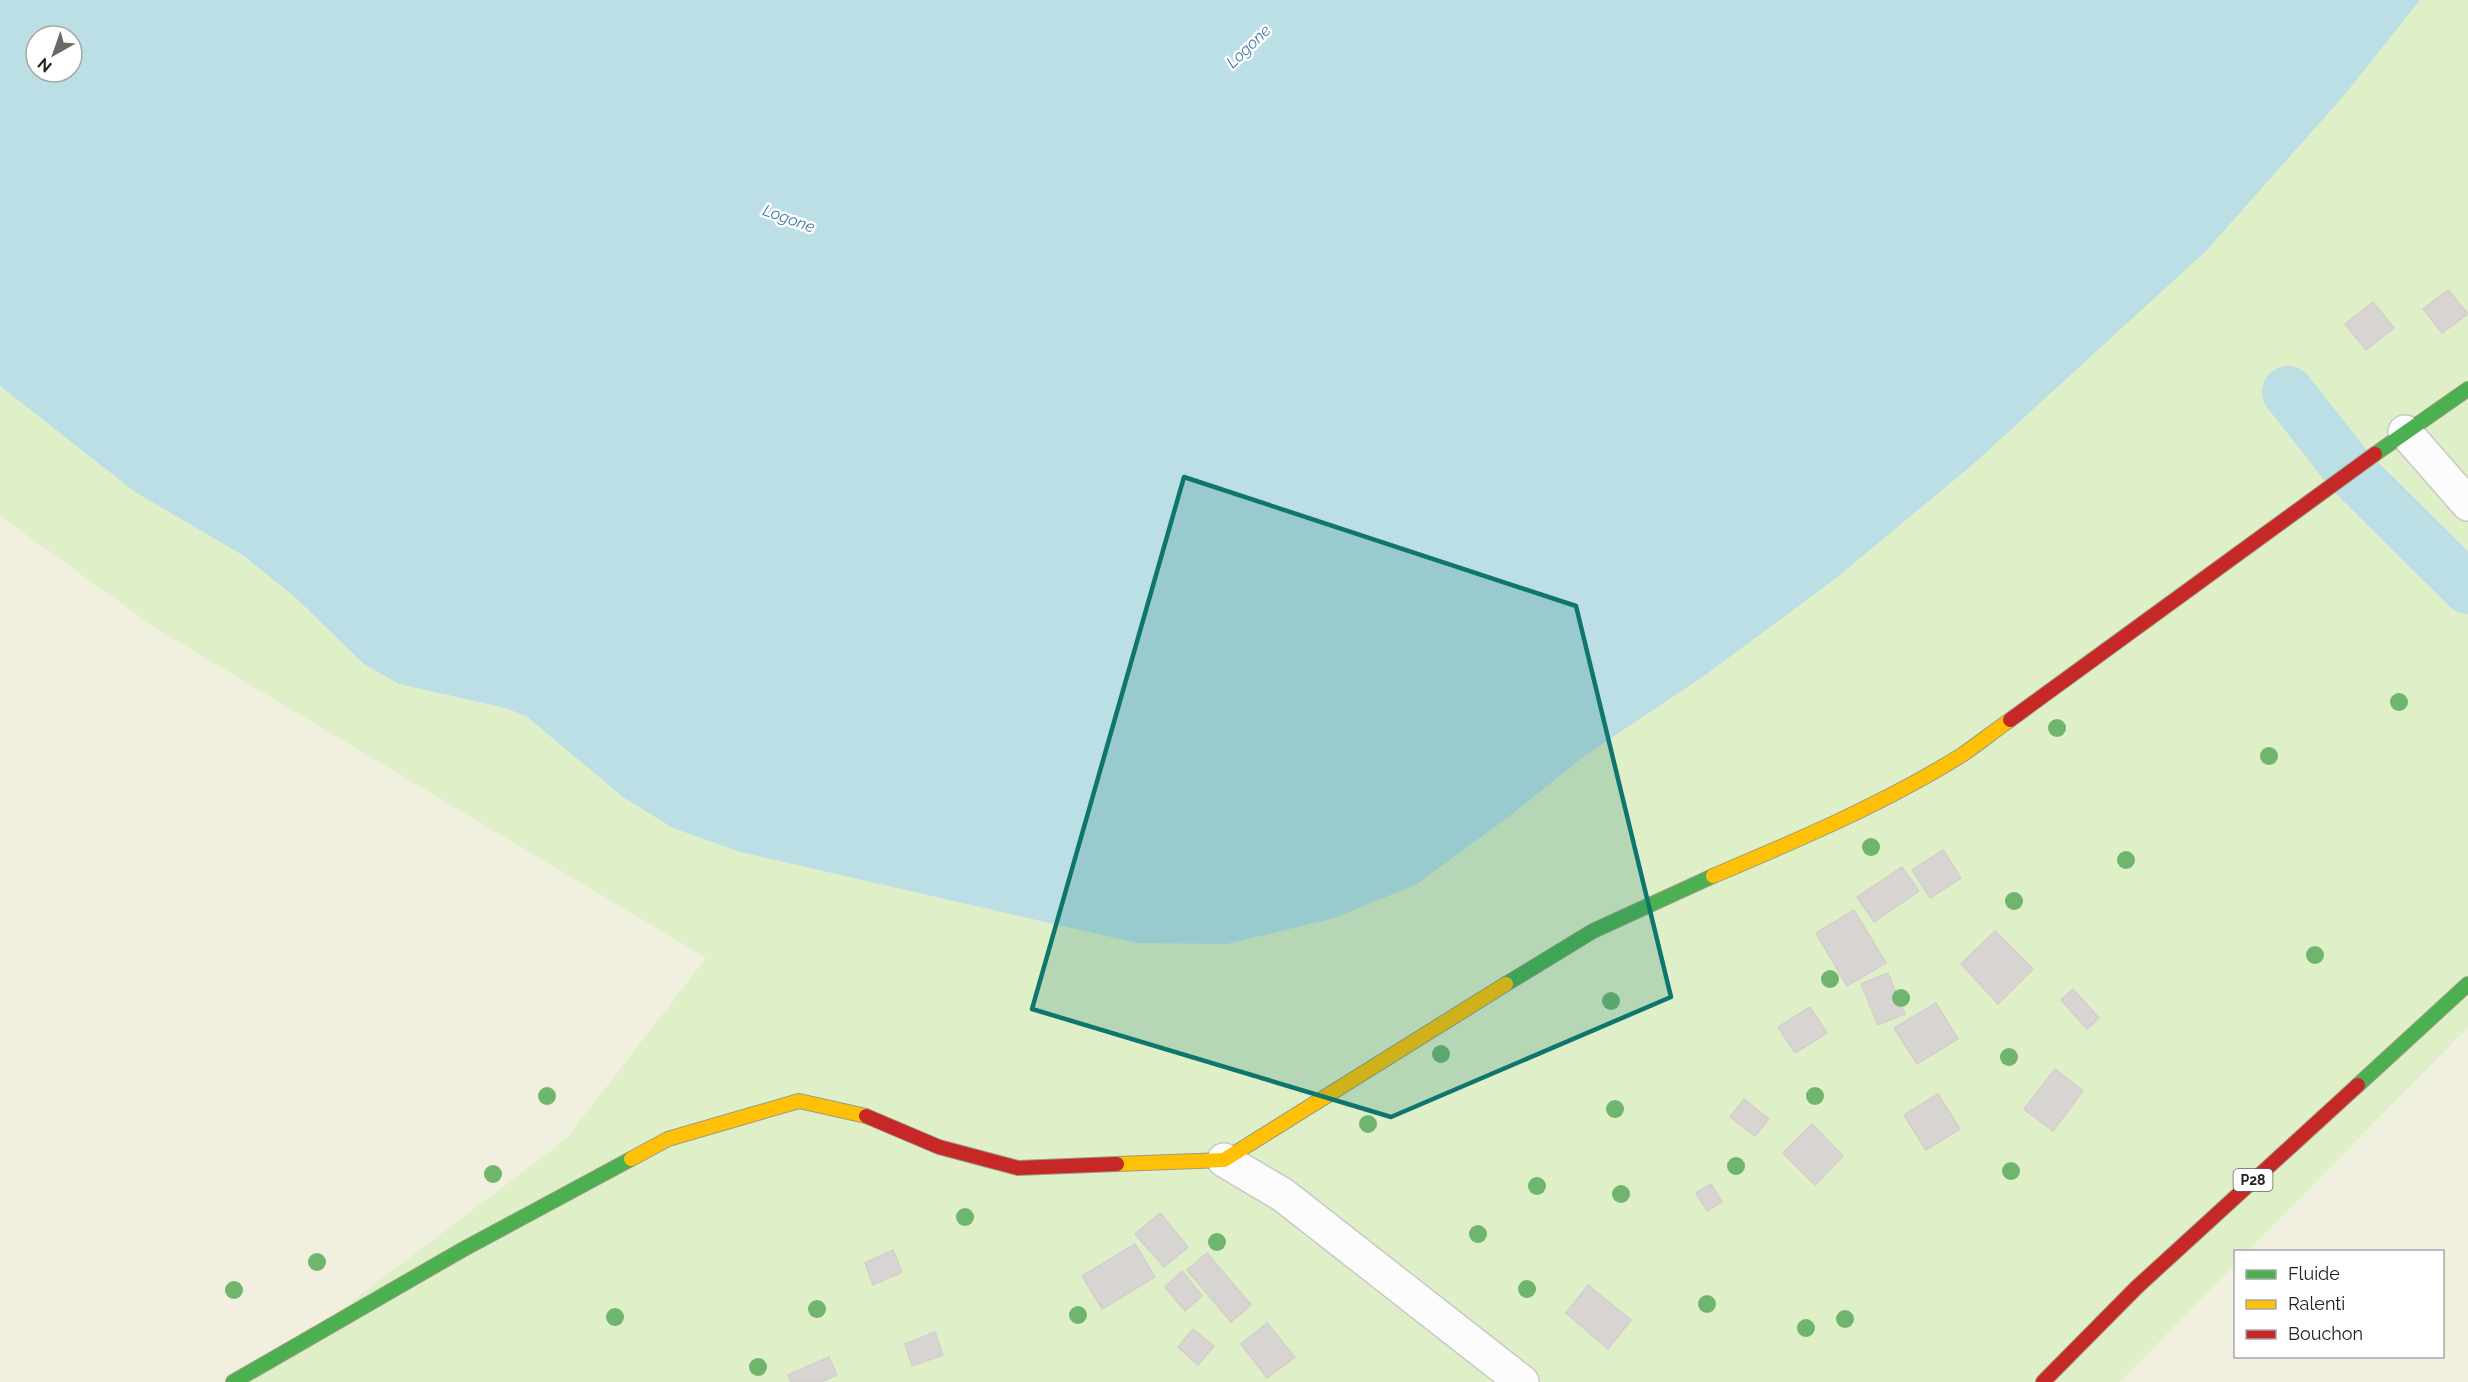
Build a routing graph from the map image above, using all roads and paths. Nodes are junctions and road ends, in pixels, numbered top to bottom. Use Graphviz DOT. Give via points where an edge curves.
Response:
graph roads {
  1 [pos="2468,389"];
  2 [pos="2405,432"];
  3 [pos="2468,504"];
  4 [pos="2468,984"];
  5 [pos="1224,1161"];
  6 [pos="233,1382"];
  7 [pos="1522,1382"];
  8 [pos="2043,1382"];
  1 -- 2 [label="street"];
  2 -- 3 [label="street"];
  2 -- 5 [label="street" via="1963,754 1896,794 1593,931"];
  4 -- 8 [label="street, P28" via="2137,1287"];
  5 -- 6 [label="street" via="1018,1168 939,1147 872,1117 799,1101 668,1139 462,1250"];
  5 -- 7 [label="street" via="1283,1195"];
}
